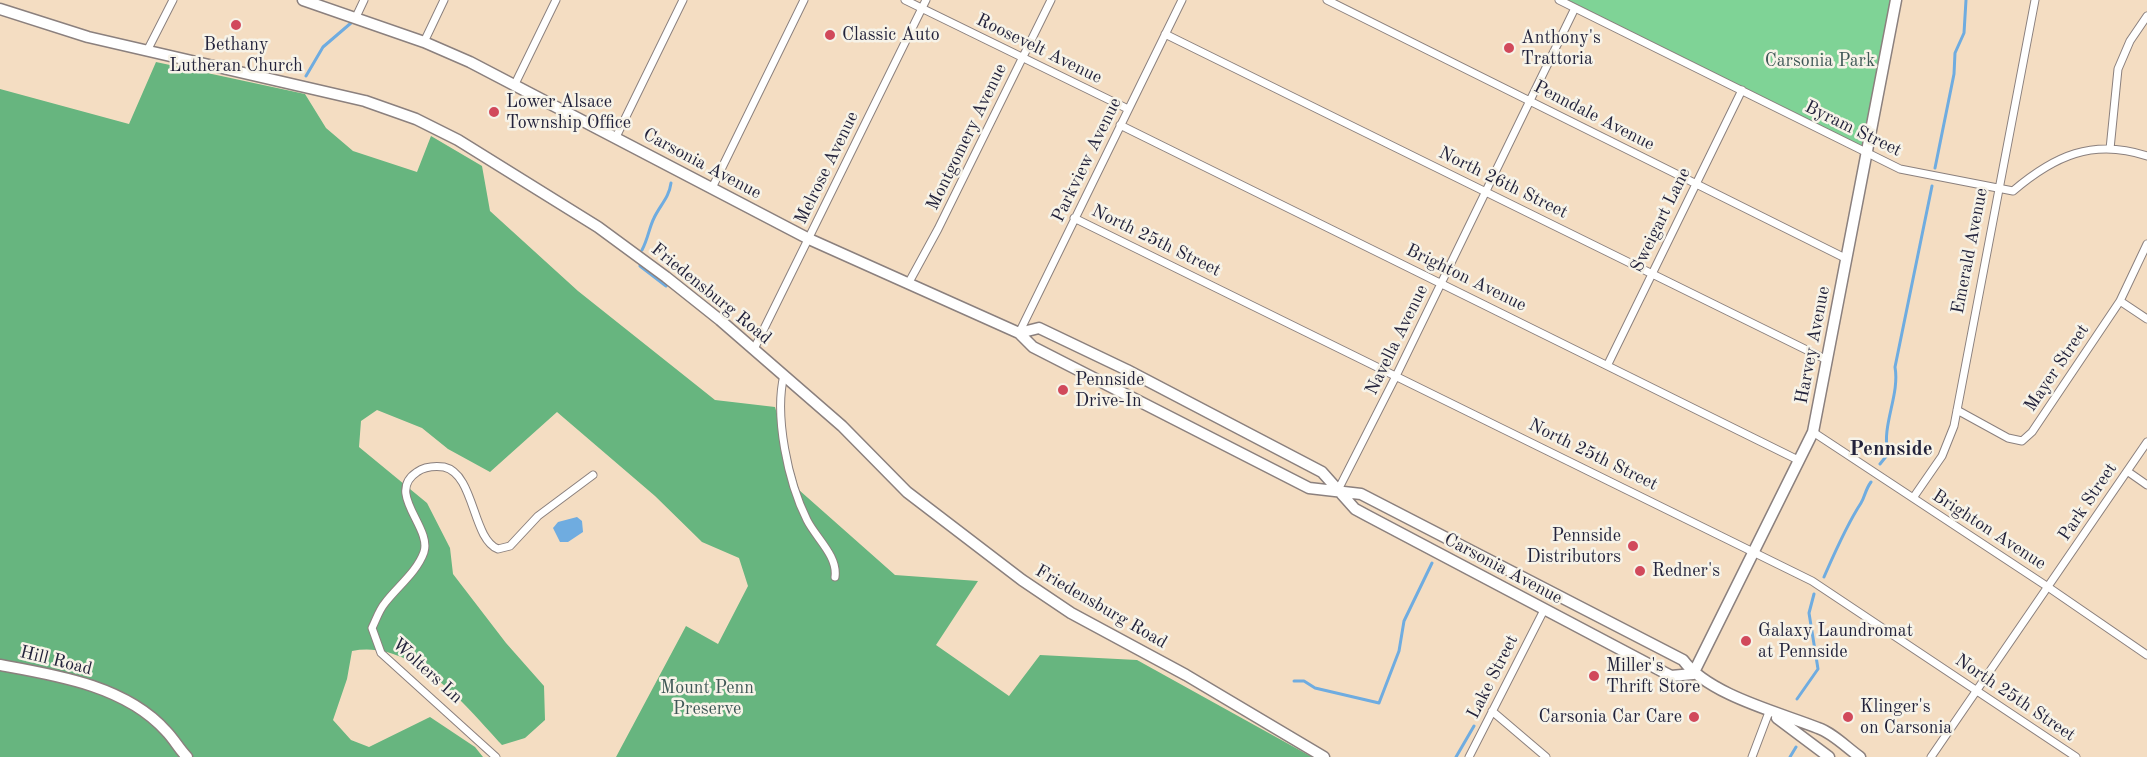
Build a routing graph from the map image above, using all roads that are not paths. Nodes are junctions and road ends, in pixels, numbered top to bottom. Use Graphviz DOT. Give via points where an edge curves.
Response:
graph roads {
  1 [pos="173,0"];
  2 [pos="303,0"];
  3 [pos="364,0"];
  4 [pos="444,0"];
  5 [pos="556,0"];
  6 [pos="683,0"];
  7 [pos="804,0"];
  8 [pos="904,0"];
  9 [pos="926,0"];
  10 [pos="1051,0"];
  11 [pos="1182,0"];
  12 [pos="1327,0"];
  13 [pos="1559,0"];
  14 [pos="1896,0"];
  15 [pos="2035,0"];
  16 [pos="922,8"];
  17 [pos="1575,8"];
  18 [pos="0,9"];
  19 [pos="356,16"];
  20 [pos="2147,16"];
  21 [pos="1165,34"];
  22 [pos="424,42"];
  23 [pos="147,51"];
  24 [pos="1022,57"];
  25 [pos="514,86"];
  26 [pos="1742,90"];
  27 [pos="1530,100"];
  28 [pos="1128,109"];
  29 [pos="1120,125"];
  30 [pos="616,138"];
  31 [pos="2110,149"];
  32 [pos="1868,155"];
  33 [pos="2147,156"];
  34 [pos="1695,184"];
  35 [pos="712,188"];
  36 [pos="1997,188"];
  37 [pos="1486,191"];
  38 [pos="1074,218"];
  39 [pos="809,239"];
  40 [pos="2147,244"];
  41 [pos="1847,259"];
  42 [pos="1652,273"];
  43 [pos="1442,283"];
  44 [pos="907,285"];
  45 [pos="2120,301"];
  46 [pos="2147,319"];
  47 [pos="1019,333"];
  48 [pos="754,348"];
  49 [pos="1827,360"];
  50 [pos="1608,364"];
  51 [pos="1398,374"];
  52 [pos="784,375"];
  53 [pos="1957,410"];
  54 [pos="1813,432"];
  55 [pos="2147,442"];
  56 [pos="1798,460"];
  57 [pos="2127,471"];
  58 [pos="593,475"];
  59 [pos="2147,485"];
  60 [pos="1338,490"];
  61 [pos="1913,498"];
  62 [pos="1752,551"];
  63 [pos="835,577"];
  64 [pos="2048,587"];
  65 [pos="1544,610"];
  66 [pos="2147,655"];
  67 [pos="0,665"];
  68 [pos="1693,674"];
  69 [pos="1976,690"];
  70 [pos="1492,711"];
  71 [pos="1769,712"];
  72 [pos="187,757"];
  73 [pos="496,757"];
  74 [pos="1324,757"];
  75 [pos="1468,757"];
  76 [pos="1546,757"];
  77 [pos="1752,757"];
  78 [pos="1829,757"];
  79 [pos="1860,757"];
  80 [pos="1931,757"];
  81 [pos="2076,757"];
  1 -- 23 [label="street"];
  2 -- 19 [label="street, Carsonia Avenue"];
  3 -- 19 [label="street"];
  4 -- 22 [label="street"];
  5 -- 25 [label="street"];
  6 -- 30 [label="street"];
  7 -- 35 [label="street"];
  8 -- 16 [label="street, Roosevelt Avenue"];
  9 -- 16 [label="street, Melrose Avenue"];
  10 -- 24 [label="street, Montgomery Avenue"];
  11 -- 21 [label="street, Parkview Avenue"];
  12 -- 27 [label="street, Penndale Avenue"];
  13 -- 17 [label="street, Byram Street"];
  14 -- 32 [label="street, Harvey Avenue"];
  15 -- 36 [label="street, Emerald Avenue"];
  16 -- 24 [label="street, Roosevelt Avenue"];
  16 -- 39 [label="street, Melrose Avenue"];
  17 -- 26 [label="street, Byram Street"];
  17 -- 27 [label="street, Navella Avenue"];
  18 -- 23 [label="street, Friedensburg Road" via="68,32"];
  19 -- 22 [label="street, Carsonia Avenue"];
  20 -- 31 [label="street" via="2130,40 2118,69"];
  21 -- 28 [label="street, Parkview Avenue"];
  21 -- 37 [label="street, North 26th Street"];
  22 -- 25 [label="street, Carsonia Avenue"];
  23 -- 48 [label="street, Friedensburg Road" via="365,101 432,127 598,227"];
  24 -- 28 [label="street, Roosevelt Avenue"];
  24 -- 44 [label="street, Montgomery Avenue"];
  25 -- 30 [label="street, Carsonia Avenue"];
  26 -- 32 [label="street, Byram Street"];
  26 -- 34 [label="street, Sweigart Lane"];
  27 -- 34 [label="street, Penndale Avenue"];
  27 -- 37 [label="street, Navella Avenue"];
  28 -- 29 [label="street, Parkview Avenue"];
  29 -- 38 [label="street, Parkview Avenue"];
  29 -- 43 [label="street, Brighton Avenue"];
  30 -- 35 [label="street, Carsonia Avenue"];
  31 -- 33 [label="street, Byram Street"];
  31 -- 36 [label="street, Byram Street" via="2078,152 2058,159 2013,191"];
  32 -- 36 [label="street, Byram Street" via="1900,169"];
  32 -- 41 [label="street, Harvey Avenue"];
  34 -- 41 [label="street, Penndale Avenue"];
  34 -- 42 [label="street, Sweigart Lane"];
  35 -- 39 [label="street, Carsonia Avenue"];
  36 -- 53 [label="street, Emerald Avenue"];
  37 -- 42 [label="street, North 26th Street"];
  37 -- 43 [label="street, Navella Avenue"];
  38 -- 47 [label="street, Parkview Avenue"];
  38 -- 51 [label="street, North 25th Street"];
  39 -- 44 [label="street, Carsonia Avenue"];
  39 -- 48 [label="street, Melrose Avenue"];
  40 -- 45 [label="street, Mayer Street"];
  41 -- 49 [label="street, Harvey Avenue"];
  42 -- 49 [label="street, North 26th Street"];
  42 -- 50 [label="street, Sweigart Lane"];
  43 -- 50 [label="street, Brighton Avenue"];
  43 -- 51 [label="street, Navella Avenue"];
  44 -- 47 [label="street, Carsonia Avenue"];
  45 -- 46 [label="street"];
  45 -- 53 [label="street, Mayer Street" via="2032,432 2022,441 2007,438"];
  47 -- 60 [label="street, Carsonia Avenue" via="1033,347 1309,488"];
  47 -- 60 [label="street, Carsonia Avenue" via="1039,328 1127,370 1322,472"];
  48 -- 52 [label="street, Friedensburg Road"];
  49 -- 54 [label="street, Harvey Avenue"];
  50 -- 56 [label="street, Brighton Avenue"];
  51 -- 60 [label="street, Navella Avenue"];
  51 -- 62 [label="street, North 25th Street"];
  52 -- 63 [label="street" via="782,419 789,473 807,520 833,561"];
  52 -- 74 [label="street, Friedensburg Road" via="842,426 907,492 1022,580 1071,613 1186,675"];
  53 -- 61 [label="street, Emerald Avenue" via="1942,456"];
  54 -- 56 [label="street, Harvey Avenue"];
  54 -- 61 [label="street, Brighton Avenue"];
  55 -- 57 [label="street, Park Street"];
  56 -- 62 [label="street, Harvey Avenue"];
  57 -- 59 [label="street"];
  57 -- 64 [label="street, Park Street"];
  58 -- 73 [label="street, Wolters Ln" via="538,516 510,546 498,549 488,541 466,490 449,469 421,469 408,485 408,504 425,551 380,612 372,628 376,643 381,653"];
  60 -- 65 [label="street, Carsonia Avenue" via="1354,509"];
  60 -- 68 [label="street, Carsonia Avenue" via="1360,494 1683,660"];
  61 -- 64 [label="street, Brighton Avenue"];
  62 -- 68 [label="street, Harvey Avenue"];
  62 -- 69 [label="street, North 25th Street" via="1812,581"];
  64 -- 66 [label="street, Brighton Avenue"];
  64 -- 69 [label="street, Park Street"];
  65 -- 68 [label="street, Carsonia Avenue" via="1671,676"];
  65 -- 70 [label="street, Lake Street"];
  67 -- 72 [label="street, Hill Road" via="59,675 108,693 166,730"];
  68 -- 71 [label="street, Carsonia Avenue"];
  69 -- 80 [label="street, Park Street"];
  69 -- 81 [label="street, North 25th Street"];
  70 -- 75 [label="street, Lake Street"];
  70 -- 76 [label="street"];
  71 -- 77 [label="street"];
  71 -- 78 [label="street, Carsonia Avenue"];
  71 -- 79 [label="street, Carsonia Avenue" via="1821,728"];
}
